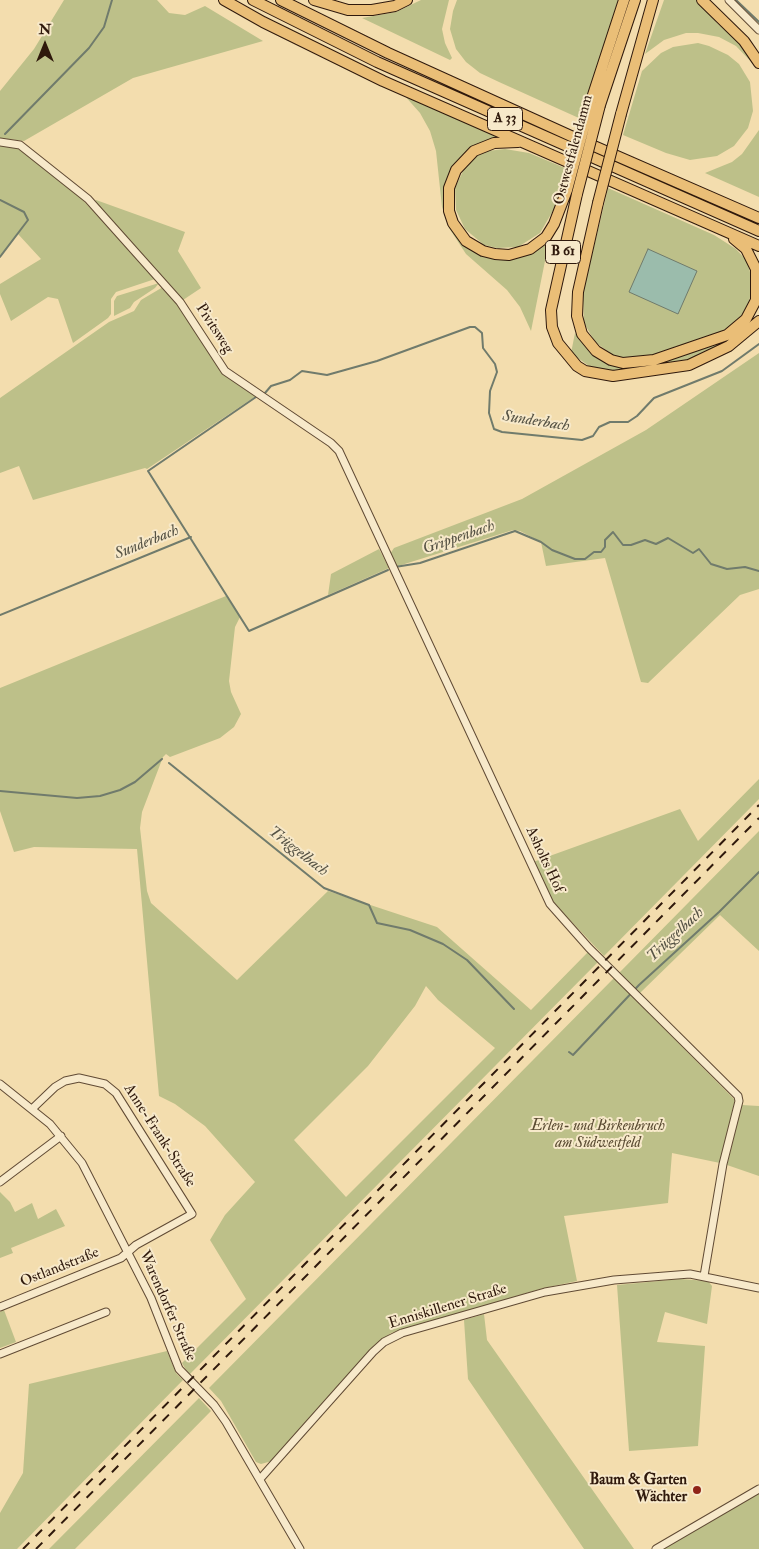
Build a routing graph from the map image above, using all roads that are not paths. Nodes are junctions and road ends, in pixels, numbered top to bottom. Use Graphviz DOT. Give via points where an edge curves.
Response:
graph roads {
  1 [pos="224,0"];
  2 [pos="253,0"];
  3 [pos="282,0"];
  4 [pos="314,0"];
  5 [pos="407,0"];
  6 [pos="624,0"];
  7 [pos="635,0"];
  8 [pos="653,0"];
  9 [pos="702,0"];
  10 [pos="729,0"];
  11 [pos="759,30"];
  12 [pos="759,63"];
  13 [pos="596,103"];
  14 [pos="0,142"];
  15 [pos="523,142"];
  16 [pos="572,192"];
  17 [pos="759,218"];
  18 [pos="714,227"];
  19 [pos="759,232"];
  20 [pos="759,246"];
  21 [pos="759,321"];
  22 [pos="384,548"];
  23 [pos="0,1084"];
  24 [pos="32,1109"];
  25 [pos="61,1136"];
  26 [pos="0,1182"];
  27 [pos="128,1252"];
  28 [pos="704,1276"];
  29 [pos="759,1288"];
  30 [pos="0,1307"];
  31 [pos="106,1312"];
  32 [pos="0,1354"];
  33 [pos="260,1479"];
  34 [pos="759,1489"];
  35 [pos="300,1549"];
  36 [pos="656,1549"];
  1 -- 15 [label="highway" via="383,81"];
  2 -- 19 [label="highway, A 33" via="377,62"];
  3 -- 17 [label="highway, A 33" via="571,136"];
  4 -- 5 [label="highway" via="348,10 372,10"];
  6 -- 13 [label="highway"];
  7 -- 13 [label="highway, Ostwestfalendamm"];
  8 -- 18 [label="highway, bridge" via="598,203 578,292 577,316 582,334 596,351 611,360 642,363 727,335 746,319 756,292 756,269 746,249"];
  9 -- 12 [label="highway" via="744,41"];
  10 -- 11 [label="street"];
  13 -- 16 [label="highway, bridge"];
  14 -- 22 [label="street, Pivitsweg" via="20,144 88,199 180,302 225,370 336,447"];
  15 -- 16 [label="highway" via="486,146 466,157 456,170 449,188 449,211 466,241 495,254 508,255 530,249 546,237"];
  15 -- 18 [label="highway"];
  16 -- 21 [label="highway, Ostwestfalendamm / B 61" via="550,310 555,336 570,360 585,371 613,376 689,365 729,346"];
  18 -- 20 [label="highway"];
  22 -- 28 [label="street, Asholts Hof" via="550,904 738,1096"];
  23 -- 24 [label="street, Warendorfer Straße"];
  24 -- 25 [label="street, Warendorfer Straße"];
  24 -- 27 [label="street, Anne-Frank-Straße" via="55,1087 72,1079 92,1079 116,1093 192,1212 191,1217"];
  25 -- 26 [label="street"];
  25 -- 27 [label="street, Warendorfer Straße" via="82,1163"];
  27 -- 30 [label="street, Ostlandstraße" via="121,1258"];
  27 -- 33 [label="street, Warendorfer Straße" via="157,1311 179,1369 218,1410"];
  28 -- 29 [label="street, Enniskillener Straße"];
  28 -- 33 [label="street, Enniskillener Straße" via="671,1274 579,1285 393,1337 373,1352"];
  31 -- 32 [label="street"];
  33 -- 35 [label="street, Warendorfer Straße"];
  34 -- 36 [label="street"];
}
